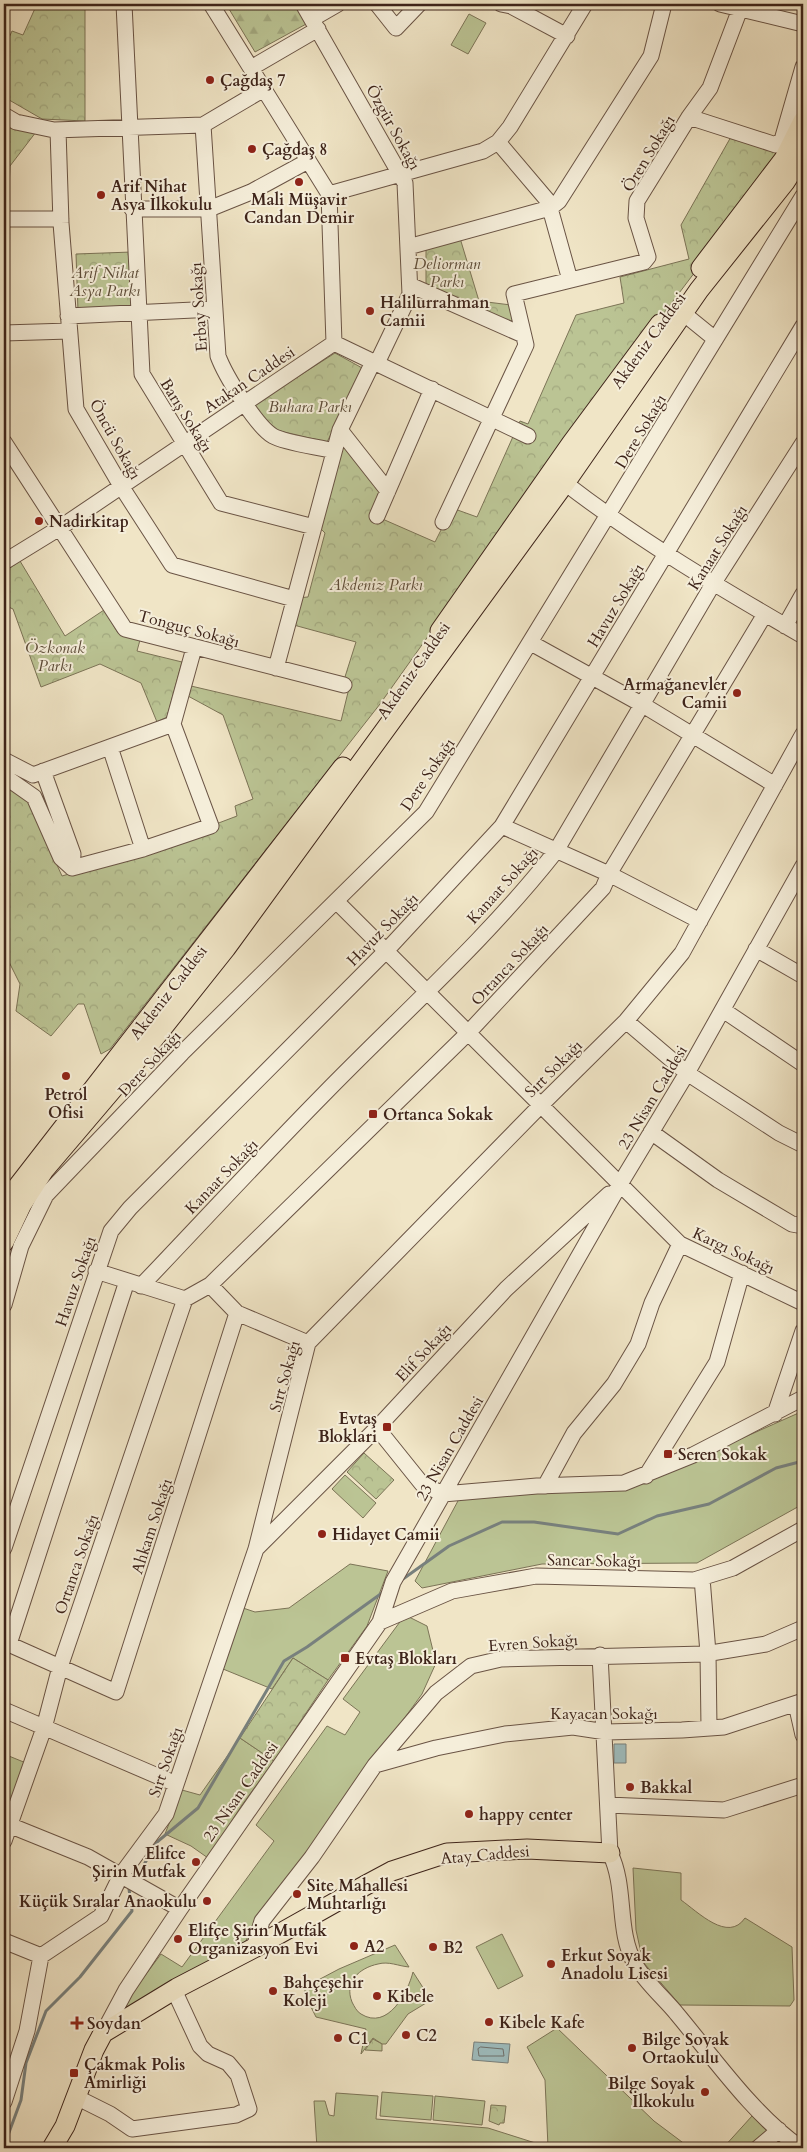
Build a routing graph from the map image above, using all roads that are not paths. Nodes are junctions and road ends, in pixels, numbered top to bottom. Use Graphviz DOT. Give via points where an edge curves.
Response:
graph roads {
  1 [pos="124,4"];
  2 [pos="211,4"];
  3 [pos="303,4"];
  4 [pos="338,4"];
  5 [pos="377,4"];
  6 [pos="419,4"];
  7 [pos="501,4"];
  8 [pos="585,4"];
  9 [pos="664,4"];
  10 [pos="720,4"];
  11 [pos="739,6"];
  12 [pos="315,24"];
  13 [pos="803,24"];
  14 [pos="567,36"];
  15 [pos="803,67"];
  16 [pos="251,68"];
  17 [pos="264,89"];
  18 [pos="4,115"];
  19 [pos="689,117"];
  20 [pos="803,121"];
  21 [pos="203,125"];
  22 [pos="129,128"];
  23 [pos="58,130"];
  24 [pos="498,142"];
  25 [pos="803,154"];
  26 [pos="308,161"];
  27 [pos="401,174"];
  28 [pos="328,194"];
  29 [pos="803,196"];
  30 [pos="132,208"];
  31 [pos="550,208"];
  32 [pos="209,209"];
  33 [pos="4,219"];
  34 [pos="61,219"];
  35 [pos="408,247"];
  36 [pos="570,280"];
  37 [pos="410,286"];
  38 [pos="215,308"];
  39 [pos="138,312"];
  40 [pos="683,313"];
  41 [pos="68,323"];
  42 [pos="803,326"];
  43 [pos="4,333"];
  44 [pos="715,339"];
  45 [pos="525,340"];
  46 [pos="334,343"];
  47 [pos="375,363"];
  48 [pos="432,389"];
  49 [pos="244,404"];
  50 [pos="491,417"];
  51 [pos="340,430"];
  52 [pos="528,436"];
  53 [pos="4,442"];
  54 [pos="185,443"];
  55 [pos="803,443"];
  56 [pos="334,451"];
  57 [pos="565,483"];
  58 [pos="121,486"];
  59 [pos="388,491"];
  60 [pos="377,516"];
  61 [pos="609,517"];
  62 [pos="443,522"];
  63 [pos="61,527"];
  64 [pos="314,527"];
  65 [pos="667,553"];
  66 [pos="4,562"];
  67 [pos="714,584"];
  68 [pos="803,594"];
  69 [pos="294,599"];
  70 [pos="765,614"];
  71 [pos="785,626"];
  72 [pos="803,636"];
  73 [pos="531,643"];
  74 [pos="194,648"];
  75 [pos="276,668"];
  76 [pos="591,678"];
  77 [pos="344,685"];
  78 [pos="643,705"];
  79 [pos="173,724"];
  80 [pos="692,734"];
  81 [pos="803,734"];
  82 [pos="110,747"];
  83 [pos="4,760"];
  84 [pos="38,773"];
  85 [pos="4,776"];
  86 [pos="775,785"];
  87 [pos="502,826"];
  88 [pos="143,849"];
  89 [pos="556,850"];
  90 [pos="803,866"];
  91 [pos="72,868"];
  92 [pos="609,874"];
  93 [pos="799,885"];
  94 [pos="337,902"];
  95 [pos="700,921"];
  96 [pos="756,950"];
  97 [pos="386,951"];
  98 [pos="803,976"];
  99 [pos="427,992"];
  100 [pos="723,1010"];
  101 [pos="626,1021"];
  102 [pos="468,1033"];
  103 [pos="803,1064"];
  104 [pos="687,1073"];
  105 [pos="540,1105"];
  106 [pos="651,1132"];
  107 [pos="803,1145"];
  108 [pos="620,1184"];
  109 [pos="4,1204"];
  110 [pos="8,1222"];
  111 [pos="803,1226"];
  112 [pos="4,1242"];
  113 [pos="680,1244"];
  114 [pos="9,1269"];
  115 [pos="96,1271"];
  116 [pos="742,1273"];
  117 [pos="134,1283"];
  118 [pos="210,1285"];
  119 [pos="185,1299"];
  120 [pos="803,1303"];
  121 [pos="4,1305"];
  122 [pos="237,1313"];
  123 [pos="803,1331"];
  124 [pos="308,1343"];
  125 [pos="800,1400"];
  126 [pos="775,1414"];
  127 [pos="377,1428"];
  128 [pos="646,1476"];
  129 [pos="545,1486"];
  130 [pos="443,1494"];
  131 [pos="803,1529"];
  132 [pos="4,1548"];
  133 [pos="256,1549"];
  134 [pos="702,1578"];
  135 [pos="380,1622"];
  136 [pos="803,1628"];
  137 [pos="6,1643"];
  138 [pos="708,1653"];
  139 [pos="600,1655"];
  140 [pos="60,1667"];
  141 [pos="799,1703"];
  142 [pos="4,1710"];
  143 [pos="44,1728"];
  144 [pos="709,1728"];
  145 [pos="606,1732"];
  146 [pos="803,1735"];
  147 [pos="375,1766"];
  148 [pos="176,1784"];
  149 [pos="803,1785"];
  150 [pos="608,1805"];
  151 [pos="7,1824"];
  152 [pos="4,1841"];
  153 [pos="610,1854"];
  154 [pos="121,1875"];
  155 [pos="180,1909"];
  156 [pos="262,1921"];
  157 [pos="274,1936"];
  158 [pos="4,1941"];
  159 [pos="254,1948"];
  160 [pos="41,1956"];
  161 [pos="174,1990"];
  162 [pos="104,2033"];
  163 [pos="76,2097"];
  164 [pos="4,2102"];
  165 [pos="65,2126"];
  166 [pos="779,2130"];
  167 [pos="52,2148"];
  168 [pos="64,2148"];
  169 [pos="758,2148"];
  170 [pos="801,2148"];
  1 -- 22 [label="street, Barış Sokağı"];
  2 -- 16 [label="street"];
  3 -- 12 [label="street, Özgür Sokağı"];
  4 -- 12 [label="street"];
  5 -- 6 [label="street" via="396,28"];
  7 -- 14 [label="street" via="511,6"];
  8 -- 14 [label="street"];
  9 -- 31 [label="street" via="651,56 559,201"];
  10 -- 11 [label="street"];
  11 -- 13 [label="street"];
  11 -- 19 [label="street, Ören Sokağı" via="710,88"];
  12 -- 16 [label="street"];
  12 -- 27 [label="street, Özgür Sokağı"];
  14 -- 24 [label="street"];
  15 -- 19 [label="street" via="782,140 776,145"];
  16 -- 17 [label="street"];
  17 -- 21 [label="street"];
  17 -- 26 [label="street"];
  18 -- 23 [label="street" via="16,122"];
  19 -- 36 [label="street, Ören Sokağı" via="637,201 636,218 648,257 644,262"];
  20 -- 109 [label="main road, Akdeniz Caddesi" via="784,159 571,444 363,741"];
  21 -- 22 [label="street"];
  21 -- 32 [label="street, Erbay Sokağı"];
  22 -- 23 [label="street"];
  22 -- 30 [label="street, Barış Sokağı"];
  23 -- 34 [label="street, Öncü Sokağı"];
  24 -- 27 [label="street" via="483,151"];
  24 -- 31 [label="street" via="548,201"];
  25 -- 40 [label="main road, Akdeniz Caddesi" via="786,182"];
  26 -- 28 [label="street"];
  26 -- 32 [label="street" via="251,192"];
  27 -- 28 [label="street"];
  27 -- 35 [label="street, Özgür Sokağı" via="406,183"];
  28 -- 46 [label="street"];
  29 -- 44 [label="street, Dere Sokağı"];
  30 -- 32 [label="street"];
  30 -- 39 [label="street, Barış Sokağı"];
  31 -- 35 [label="street"];
  31 -- 36 [label="street"];
  32 -- 38 [label="street, Erbay Sokağı"];
  33 -- 34 [label="street"];
  34 -- 41 [label="street, Öncü Sokağı"];
  35 -- 37 [label="street, Özgür Sokağı"];
  36 -- 45 [label="street, Ören Sokağı" via="514,294"];
  37 -- 45 [label="street"];
  37 -- 47 [label="street, Özgür Sokağı" via="410,294"];
  38 -- 39 [label="street"];
  38 -- 49 [label="street, Erbay Sokağı" via="218,356"];
  39 -- 41 [label="street"];
  39 -- 54 [label="street, Barış Sokağı" via="142,374"];
  40 -- 44 [label="street"];
  40 -- 57 [label="main road, Akdeniz Caddesi"];
  41 -- 43 [label="street"];
  41 -- 58 [label="street, Öncü Sokağı" via="76,408"];
  42 -- 65 [label="street, Havuz Sokağı"];
  44 -- 61 [label="street, Dere Sokağı"];
  45 -- 50 [label="street"];
  46 -- 47 [label="street"];
  46 -- 49 [label="street, Atakan Caddesi"];
  47 -- 48 [label="street"];
  47 -- 51 [label="street, Özgür Sokağı"];
  48 -- 50 [label="street"];
  48 -- 59 [label="street"];
  49 -- 54 [label="street, Atakan Caddesi"];
  49 -- 56 [label="street, Erbay Sokağı" via="273,436"];
  50 -- 52 [label="street"];
  50 -- 62 [label="street"];
  51 -- 56 [label="street, Özgür Sokağı"];
  51 -- 59 [label="street"];
  53 -- 63 [label="street, Tonguç Sokağı"];
  54 -- 58 [label="street, Atakan Caddesi"];
  54 -- 64 [label="street, Barış Sokağı" via="221,503"];
  55 -- 67 [label="street, Kanaat Sokağı"];
  56 -- 64 [label="street, Özgür Sokağı"];
  57 -- 61 [label="street"];
  57 -- 110 [label="main road, Akdeniz Caddesi" via="226,948 44,1170"];
  58 -- 63 [label="street, Atakan Caddesi"];
  58 -- 69 [label="street, Öncü Sokağı" via="172,566"];
  59 -- 60 [label="street"];
  61 -- 65 [label="street"];
  61 -- 73 [label="street, Dere Sokağı"];
  63 -- 66 [label="street, Atakan Caddesi"];
  63 -- 74 [label="street, Tonguç Sokağı" via="126,629"];
  64 -- 69 [label="street, Özgür Sokağı"];
  65 -- 67 [label="street"];
  65 -- 76 [label="street, Havuz Sokağı"];
  67 -- 70 [label="street"];
  67 -- 78 [label="street, Kanaat Sokağı"];
  68 -- 71 [label="street"];
  69 -- 75 [label="street, Özgür Sokağı"];
  70 -- 71 [label="street"];
  70 -- 80 [label="street, Ortanca Sokağı"];
  71 -- 72 [label="street"];
  73 -- 76 [label="street"];
  73 -- 94 [label="street, Dere Sokağı" via="426,812"];
  74 -- 75 [label="street, Tonguç Sokağı"];
  74 -- 79 [label="street"];
  75 -- 77 [label="street, Tonguç Sokağı"];
  76 -- 78 [label="street"];
  76 -- 87 [label="street, Havuz Sokağı"];
  78 -- 80 [label="street"];
  78 -- 89 [label="street, Kanaat Sokağı"];
  79 -- 82 [label="street"];
  79 -- 88 [label="street" via="211,826"];
  80 -- 86 [label="street"];
  80 -- 92 [label="street, Ortanca Sokağı"];
  81 -- 86 [label="street, Sırt Sokağı"];
  82 -- 84 [label="street"];
  82 -- 88 [label="street"];
  83 -- 84 [label="street"];
  84 -- 91 [label="street" via="72,854"];
  85 -- 91 [label="street" via="34,797 61,858"];
  86 -- 95 [label="street, Sırt Sokağı"];
  87 -- 89 [label="street"];
  87 -- 97 [label="street, Havuz Sokağı"];
  88 -- 91 [label="street"];
  89 -- 92 [label="street"];
  89 -- 99 [label="street, Kanaat Sokağı" via="536,877"];
  90 -- 93 [label="street, 23 Nisan Caddesi"];
  92 -- 95 [label="street"];
  92 -- 102 [label="street, Ortanca Sokağı" via="603,888 586,908"];
  93 -- 96 [label="street, 23 Nisan Caddesi"];
  94 -- 97 [label="street, Kargı Sokağı"];
  94 -- 114 [label="street, Dere Sokağı" via="182,1053 46,1195"];
  95 -- 101 [label="street, Sırt Sokağı" via="682,953"];
  96 -- 98 [label="street"];
  96 -- 100 [label="street, 23 Nisan Caddesi"];
  97 -- 99 [label="street, Kargı Sokağı"];
  97 -- 115 [label="street, Havuz Sokağı" via="130,1208 111,1231"];
  99 -- 102 [label="street, Kargı Sokağı"];
  99 -- 117 [label="street, Kanaat Sokağı"];
  100 -- 103 [label="street"];
  100 -- 104 [label="street, 23 Nisan Caddesi"];
  101 -- 104 [label="street"];
  101 -- 105 [label="street, Sırt Sokağı"];
  102 -- 105 [label="street, Kargı Sokağı"];
  102 -- 118 [label="street, Ortanca Sokağı"];
  104 -- 106 [label="street, 23 Nisan Caddesi"];
  104 -- 107 [label="street"];
  105 -- 108 [label="street, Kargı Sokağı"];
  105 -- 124 [label="street, Sırt Sokağı"];
  106 -- 108 [label="street, 23 Nisan Caddesi"];
  106 -- 111 [label="street" via="718,1180 792,1224"];
  108 -- 113 [label="street, Kargı Sokağı"];
  108 -- 127 [label="street, Elif Sokağı" via="506,1289"];
  108 -- 130 [label="street, 23 Nisan Caddesi"];
  110 -- 112 [label="main road, Akdeniz Caddesi"];
  113 -- 116 [label="street, Kargı Sokağı"];
  113 -- 129 [label="street" via="652,1303 638,1344 614,1384 574,1433"];
  114 -- 121 [label="street, Dere Sokağı"];
  115 -- 117 [label="street"];
  115 -- 132 [label="street, Havuz Sokağı"];
  116 -- 120 [label="street, Kargı Sokağı"];
  116 -- 128 [label="street" via="717,1362"];
  117 -- 119 [label="street"];
  117 -- 137 [label="street"];
  118 -- 119 [label="street, Ortanca Sokağı"];
  118 -- 122 [label="street"];
  119 -- 140 [label="street, Ortanca Sokağı"];
  122 -- 124 [label="street"];
  122 -- 140 [label="street, Ahkam Sokağı" via="116,1692"];
  123 -- 126 [label="street"];
  124 -- 133 [label="street, Sırt Sokağı"];
  125 -- 126 [label="street"];
  126 -- 128 [label="street"];
  127 -- 130 [label="street" via="422,1484"];
  127 -- 133 [label="street, Elif Sokağı"];
  128 -- 129 [label="street" via="624,1483"];
  129 -- 130 [label="street"];
  130 -- 135 [label="street, 23 Nisan Caddesi" via="393,1582"];
  131 -- 134 [label="street, Sancar Sokağı" via="733,1568"];
  133 -- 148 [label="street, Sırt Sokağı"];
  134 -- 135 [label="street, Sancar Sokağı" via="536,1576 452,1591"];
  134 -- 138 [label="street"];
  135 -- 155 [label="street, 23 Nisan Caddesi"];
  136 -- 138 [label="street, Evren Sokağı" via="766,1644"];
  137 -- 140 [label="street"];
  138 -- 139 [label="street, Evren Sokağı"];
  138 -- 144 [label="street"];
  139 -- 145 [label="street"];
  139 -- 147 [label="street, Evren Sokağı" via="501,1658 471,1666 436,1693"];
  140 -- 143 [label="street, Ortanca Sokağı"];
  141 -- 144 [label="street, Kayacan Sokağı" via="724,1727"];
  141 -- 146 [label="street"];
  142 -- 143 [label="street"];
  143 -- 148 [label="street"];
  143 -- 151 [label="street, Ortanca Sokağı"];
  144 -- 145 [label="street, Kayacan Sokağı"];
  145 -- 147 [label="street, Kayacan Sokağı" via="572,1727 505,1734 436,1748"];
  145 -- 150 [label="street"];
  147 -- 156 [label="street, Evren Sokağı" via="312,1857"];
  148 -- 154 [label="street, Sırt Sokağı" via="166,1814"];
  149 -- 150 [label="street" via="724,1810"];
  150 -- 153 [label="street"];
  151 -- 152 [label="street, Ortanca Sokağı"];
  151 -- 154 [label="street" via="88,1857"];
  153 -- 157 [label="main road, Atay Caddesi" via="527,1848 447,1854 392,1872"];
  153 -- 166 [label="street" via="616,1865 622,1927 635,1965"];
  154 -- 155 [label="street"];
  154 -- 160 [label="street, Sırt Sokağı" via="101,1916"];
  155 -- 162 [label="street, 23 Nisan Caddesi" via="126,1990"];
  156 -- 157 [label="street"];
  156 -- 159 [label="street, Evren Sokağı"];
  157 -- 159 [label="main road, Atay Caddesi"];
  158 -- 160 [label="street"];
  159 -- 161 [label="main road, Atay Caddesi"];
  160 -- 164 [label="street" via="28,2031"];
  161 -- 162 [label="main road, Atay Caddesi"];
  161 -- 163 [label="street" via="200,2046 208,2054 228,2063 238,2075 249,2109 236,2115 132,2129"];
  162 -- 163 [label="main road"];
  163 -- 165 [label="main road"];
  165 -- 167 [label="main road"];
  165 -- 168 [label="main road"];
  166 -- 169 [label="street"];
  166 -- 170 [label="street"];
}
